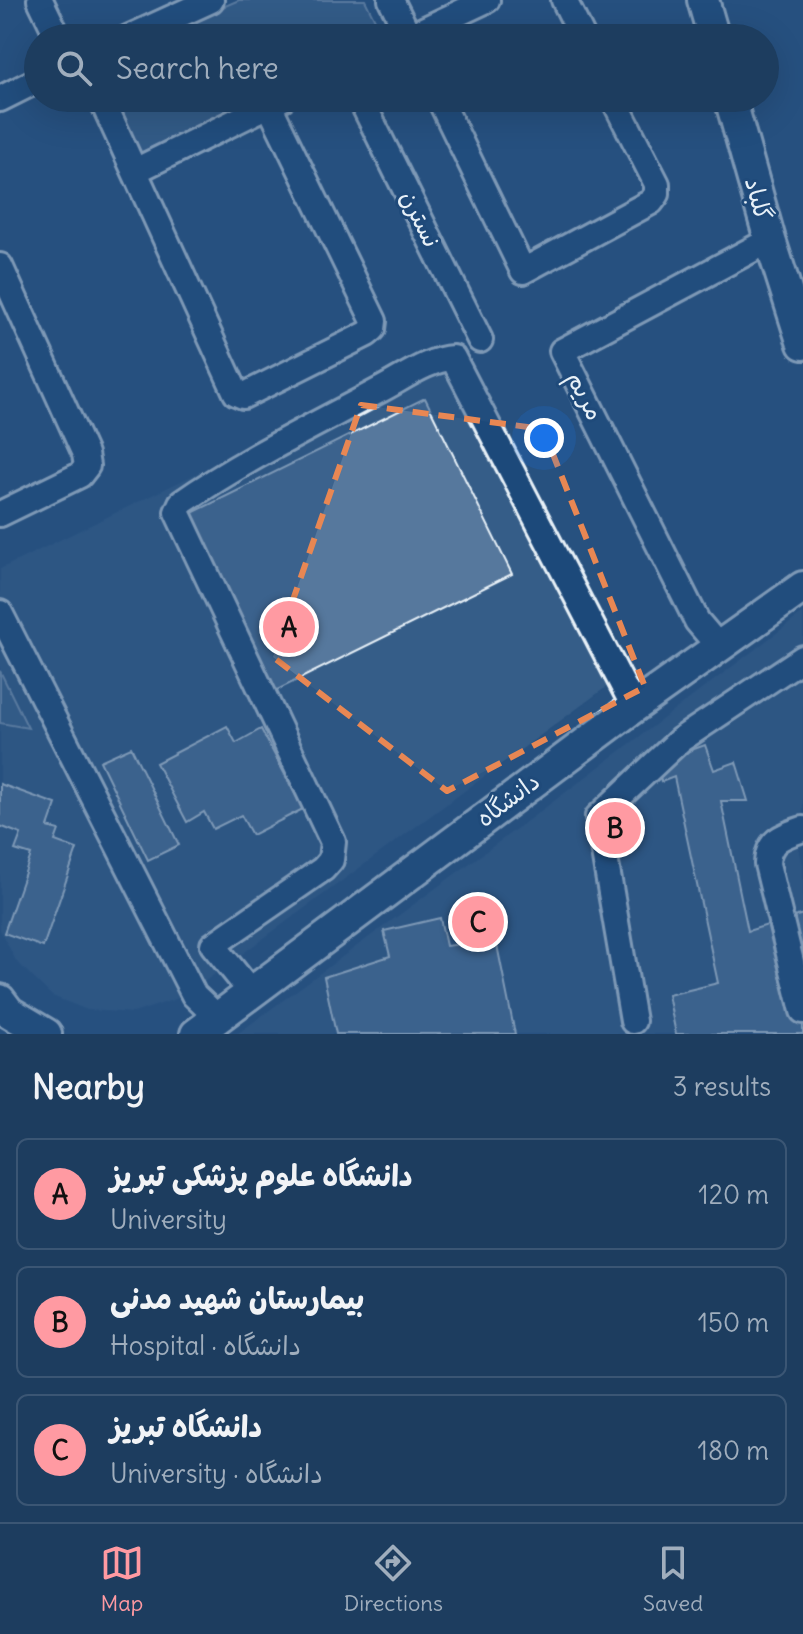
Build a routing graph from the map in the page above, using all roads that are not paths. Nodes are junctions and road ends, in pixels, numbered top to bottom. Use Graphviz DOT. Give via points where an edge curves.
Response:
graph roads {
  1 [pos="40,0"];
  2 [pos="211,0"];
  3 [pos="391,0"];
  4 [pos="487,0"];
  5 [pos="564,0"];
  6 [pos="703,0"];
  7 [pos="52,24"];
  8 [pos="159,24"];
  9 [pos="402,24"];
  10 [pos="436,24"];
  11 [pos="576,24"];
  12 [pos="710,24"];
  13 [pos="24,87"];
  14 [pos="0,99"];
  15 [pos="108,112"];
  16 [pos="254,112"];
  17 [pos="281,112"];
  18 [pos="367,112"];
  19 [pos="446,112"];
  20 [pos="620,112"];
  21 [pos="734,112"];
  22 [pos="135,171"];
  23 [pos="770,240"];
  24 [pos="0,266"];
  25 [pos="480,340"];
  26 [pos="803,344"];
  27 [pos="0,514"];
  28 [pos="803,587"];
  29 [pos="0,613"];
  30 [pos="719,647"];
  31 [pos="803,658"];
  32 [pos="634,707"];
  33 [pos="803,829"];
  34 [pos="251,992"];
  35 [pos="803,1011"];
  36 [pos="3,1018"];
  37 [pos="633,1021"];
  38 [pos="206,1026"];
  39 [pos="46,1034"];
  40 [pos="173,1034"];
  1 -- 7 [label="street"];
  2 -- 8 [label="street"];
  3 -- 9 [label="street"];
  4 -- 10 [label="street"];
  5 -- 11 [label="street"];
  6 -- 12 [label="main road"];
  13 -- 14 [label="street"];
  15 -- 22 [label="street"];
  16 -- 22 [label="street"];
  17 -- 22 [label="street" via="374,321 373,329 243,396 236,393"];
  18 -- 25 [label="street, نسترن"];
  19 -- 20 [label="street" via="523,271 657,194 657,184"];
  21 -- 23 [label="main road, گلباد"];
  23 -- 26 [label="main road, گلباد"];
  23 -- 30 [label="street, مریم" via="562,351 697,621"];
  24 -- 27 [label="street" via="87,466 80,475"];
  28 -- 30 [label="main road, دانشگاه"];
  29 -- 38 [label="street"];
  30 -- 32 [label="main road, دانشگاه"];
  31 -- 37 [label="street" via="680,740 598,817"];
  32 -- 34 [label="main road, دانشگاه"];
  32 -- 34 [label="street" via="453,358 288,440 181,503 177,512 333,842 331,860 323,869 213,945"];
  33 -- 35 [label="street" via="780,836 767,852"];
  34 -- 38 [label="main road, دانشگاه"];
  36 -- 39 [label="main road"];
  38 -- 40 [label="main road, دانشگاه"];
}
